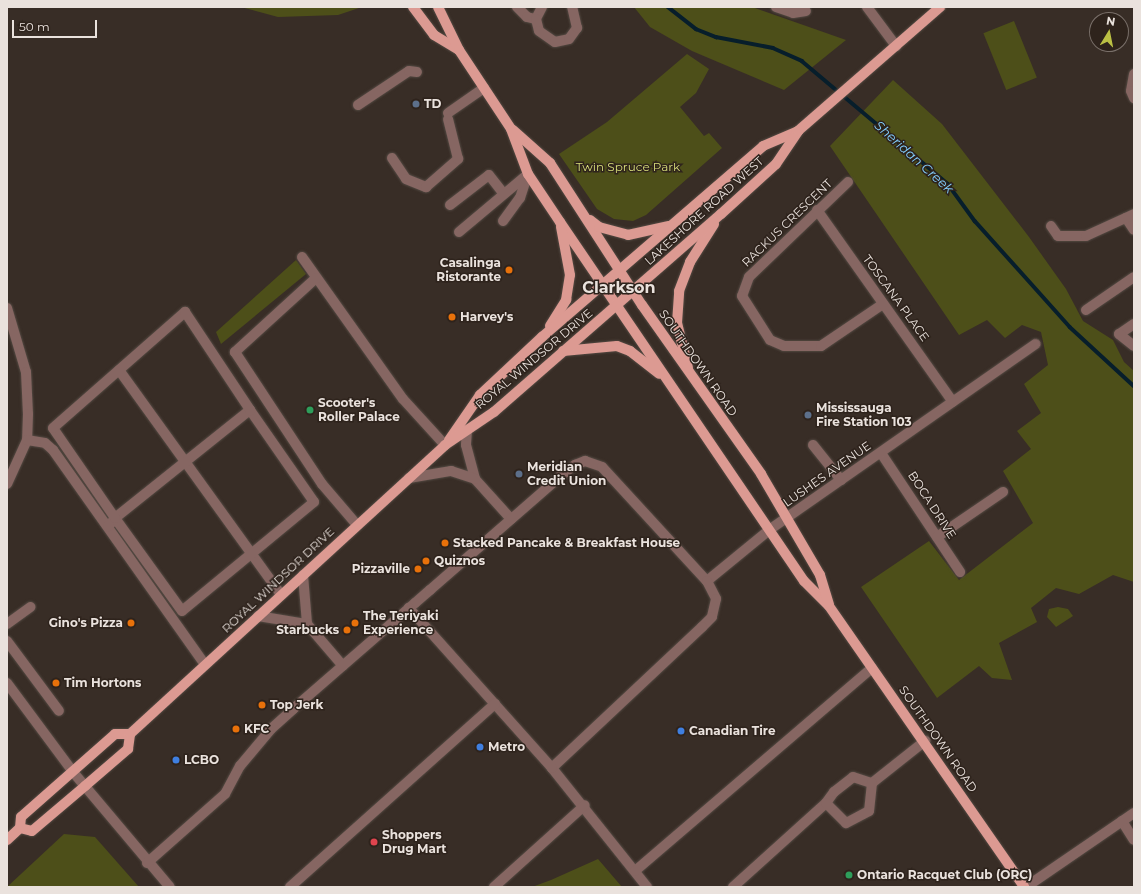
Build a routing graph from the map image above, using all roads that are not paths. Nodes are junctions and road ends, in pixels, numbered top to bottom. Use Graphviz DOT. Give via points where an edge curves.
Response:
graph roads {
  1 [pos="413,7"];
  2 [pos="438,7"];
  3 [pos="517,7"];
  4 [pos="542,7"];
  5 [pos="572,7"];
  6 [pos="776,7"];
  7 [pos="868,7"];
  8 [pos="940,7"];
  9 [pos="806,12"];
  10 [pos="536,20"];
  11 [pos="896,46"];
  12 [pos="459,50"];
  13 [pos="417,72"];
  14 [pos="1134,74"];
  15 [pos="484,88"];
  16 [pos="1134,98"];
  17 [pos="358,105"];
  18 [pos="511,129"];
  19 [pos="798,131"];
  20 [pos="392,158"];
  21 [pos="528,174"];
  22 [pos="848,182"];
  23 [pos="504,194"];
  24 [pos="450,205"];
  25 [pos="817,210"];
  26 [pos="583,214"];
  27 [pos="721,214"];
  28 [pos="1130,216"];
  29 [pos="503,221"];
  30 [pos="560,222"];
  31 [pos="673,225"];
  32 [pos="1051,226"];
  33 [pos="1134,230"];
  34 [pos="459,232"];
  35 [pos="302,257"];
  36 [pos="620,272"];
  37 [pos="1134,277"];
  38 [pos="316,278"];
  39 [pos="605,285"];
  40 [pos="633,291"];
  41 [pos="619,304"];
  42 [pos="883,304"];
  43 [pos="7,308"];
  44 [pos="1086,310"];
  45 [pos="1134,324"];
  46 [pos="542,337"];
  47 [pos="1036,344"];
  48 [pos="1134,346"];
  49 [pos="563,351"];
  50 [pos="119,370"];
  51 [pos="690,374"];
  52 [pos="666,379"];
  53 [pos="953,402"];
  54 [pos="250,410"];
  55 [pos="467,430"];
  56 [pos="27,440"];
  57 [pos="445,445"];
  58 [pos="813,445"];
  59 [pos="881,453"];
  60 [pos="184,463"];
  61 [pos="409,478"];
  62 [pos="474,479"];
  63 [pos="841,480"];
  64 [pos="7,484"];
  65 [pos="1003,492"];
  66 [pos="115,518"];
  67 [pos="786,518"];
  68 [pos="511,519"];
  69 [pos="357,525"];
  70 [pos="108,527"];
  71 [pos="769,530"];
  72 [pos="937,537"];
  73 [pos="251,554"];
  74 [pos="960,572"];
  75 [pos="303,575"];
  76 [pos="707,581"];
  77 [pos="281,595"];
  78 [pos="829,606"];
  79 [pos="30,607"];
  80 [pos="409,608"];
  81 [pos="258,616"];
  82 [pos="7,624"];
  83 [pos="307,624"];
  84 [pos="7,641"];
  85 [pos="205,665"];
  86 [pos="343,666"];
  87 [pos="872,668"];
  88 [pos="7,683"];
  89 [pos="495,704"];
  90 [pos="59,711"];
  91 [pos="130,734"];
  92 [pos="926,741"];
  93 [pos="552,768"];
  94 [pos="73,772"];
  95 [pos="872,783"];
  96 [pos="85,786"];
  97 [pos="826,803"];
  98 [pos="585,805"];
  99 [pos="1134,813"];
  100 [pos="1122,822"];
  101 [pos="20,828"];
  102 [pos="7,840"];
  103 [pos="1134,840"];
  104 [pos="148,863"];
  105 [pos="635,871"];
  106 [pos="170,887"];
  107 [pos="290,887"];
  108 [pos="494,887"];
  109 [pos="647,887"];
  110 [pos="733,887"];
  111 [pos="1025,887"];
  1 -- 12 [label="main road, SOUTHDOWN ROAD" via="434,35"];
  2 -- 12 [label="main road, SOUTHDOWN ROAD"];
  3 -- 10 [label="street" via="527,17"];
  4 -- 10 [label="street"];
  5 -- 10 [label="street" via="577,28 562,42 542,36"];
  6 -- 9 [label="street" via="792,13"];
  7 -- 11 [label="street"];
  8 -- 11 [label="main road, LAKESHORE ROAD WEST"];
  11 -- 19 [label="main road, LAKESHORE ROAD WEST"];
  12 -- 15 [label="main road, SOUTHDOWN ROAD"];
  13 -- 17 [label="street" via="409,71"];
  14 -- 16 [label="street"];
  15 -- 18 [label="main road, SOUTHDOWN ROAD"];
  15 -- 20 [label="street" via="448,116 458,159 426,187 406,179"];
  18 -- 21 [label="main road, SOUTHDOWN ROAD"];
  18 -- 26 [label="main road, SOUTHDOWN ROAD" via="550,163"];
  19 -- 27 [label="main road, LAKESHORE ROAD WEST" via="776,164"];
  19 -- 31 [label="main road, LAKESHORE ROAD WEST" via="763,146"];
  21 -- 23 [label="street"];
  21 -- 29 [label="street" via="520,198"];
  21 -- 30 [label="main road, SOUTHDOWN ROAD"];
  22 -- 25 [label="street, RACKUS CRESCENT"];
  23 -- 24 [label="street" via="489,175"];
  23 -- 34 [label="street"];
  25 -- 42 [label="street, TOSCANA PLACE"];
  25 -- 42 [label="street, RACKUS CRESCENT" via="744,284 743,299 770,340 784,346 821,346"];
  26 -- 31 [label="main road" via="599,227 628,235"];
  26 -- 36 [label="main road, SOUTHDOWN ROAD"];
  27 -- 40 [label="main road, LAKESHORE ROAD WEST"];
  27 -- 51 [label="main road" via="690,262 679,291 677,323"];
  28 -- 32 [label="street" via="1086,236 1058,236"];
  28 -- 33 [label="street"];
  30 -- 39 [label="main road, SOUTHDOWN ROAD"];
  30 -- 46 [label="main road" via="570,275 566,300"];
  31 -- 36 [label="main road, LAKESHORE ROAD WEST"];
  35 -- 38 [label="street"];
  36 -- 39 [label="main road, ROYAL WINDSOR DRIVE"];
  36 -- 40 [label="main road, SOUTHDOWN ROAD"];
  37 -- 44 [label="street"];
  38 -- 57 [label="street" via="403,399"];
  38 -- 69 [label="street" via="235,352 322,484"];
  39 -- 41 [label="main road, SOUTHDOWN ROAD"];
  39 -- 46 [label="main road, ROYAL WINDSOR DRIVE"];
  40 -- 41 [label="main road, LAKESHORE ROAD WEST"];
  40 -- 51 [label="main road, SOUTHDOWN ROAD"];
  41 -- 49 [label="main road, ROYAL WINDSOR DRIVE"];
  41 -- 52 [label="main road, SOUTHDOWN ROAD"];
  42 -- 53 [label="street, TOSCANA PLACE"];
  43 -- 56 [label="street" via="26,372"];
  45 -- 48 [label="street" via="1119,334"];
  46 -- 57 [label="main road, ROYAL WINDSOR DRIVE" via="480,394"];
  47 -- 53 [label="street, LUSHES AVENUE"];
  49 -- 52 [label="main road" via="617,346 630,351"];
  49 -- 55 [label="main road, ROYAL WINDSOR DRIVE" via="494,412"];
  50 -- 54 [label="street" via="185,312"];
  50 -- 60 [label="street"];
  50 -- 66 [label="street" via="53,428"];
  51 -- 67 [label="main road, SOUTHDOWN ROAD" via="761,474"];
  52 -- 71 [label="main road, SOUTHDOWN ROAD"];
  53 -- 59 [label="street, LUSHES AVENUE"];
  54 -- 60 [label="street"];
  54 -- 73 [label="street" via="314,502"];
  55 -- 57 [label="main road, ROYAL WINDSOR DRIVE"];
  55 -- 62 [label="street" via="466,444"];
  56 -- 64 [label="street"];
  56 -- 70 [label="street" via="45,443 53,450"];
  57 -- 61 [label="main road, ROYAL WINDSOR DRIVE"];
  58 -- 63 [label="street"];
  59 -- 63 [label="street, LUSHES AVENUE"];
  59 -- 72 [label="street, BOCA DRIVE"];
  60 -- 66 [label="street"];
  60 -- 73 [label="street"];
  61 -- 62 [label="street" via="451,471"];
  61 -- 69 [label="main road, ROYAL WINDSOR DRIVE"];
  62 -- 68 [label="street"];
  63 -- 67 [label="street, LUSHES AVENUE"];
  65 -- 72 [label="street"];
  66 -- 70 [label="street"];
  66 -- 73 [label="street" via="182,611"];
  67 -- 71 [label="street, LUSHES AVENUE"];
  67 -- 78 [label="main road, SOUTHDOWN ROAD" via="820,575"];
  68 -- 76 [label="street" via="576,465 595,462"];
  68 -- 80 [label="street"];
  69 -- 75 [label="main road, ROYAL WINDSOR DRIVE"];
  70 -- 85 [label="street"];
  71 -- 76 [label="street, LUSHES AVENUE"];
  71 -- 78 [label="main road, SOUTHDOWN ROAD" via="804,581"];
  72 -- 74 [label="street, BOCA DRIVE"];
  73 -- 77 [label="street"];
  75 -- 77 [label="main road, ROYAL WINDSOR DRIVE"];
  75 -- 83 [label="street"];
  76 -- 93 [label="street" via="716,598 712,616"];
  77 -- 81 [label="main road, ROYAL WINDSOR DRIVE"];
  78 -- 87 [label="main road, SOUTHDOWN ROAD"];
  79 -- 82 [label="street"];
  80 -- 86 [label="street"];
  80 -- 89 [label="street"];
  81 -- 83 [label="street"];
  81 -- 85 [label="main road, ROYAL WINDSOR DRIVE"];
  83 -- 86 [label="street"];
  84 -- 90 [label="street"];
  85 -- 91 [label="main road, ROYAL WINDSOR DRIVE"];
  86 -- 104 [label="street" via="271,729 240,766 225,794"];
  87 -- 92 [label="main road, SOUTHDOWN ROAD"];
  87 -- 105 [label="street"];
  88 -- 94 [label="street"];
  89 -- 93 [label="street"];
  89 -- 107 [label="street"];
  91 -- 94 [label="main road" via="115,734"];
  91 -- 96 [label="main road" via="128,749"];
  92 -- 95 [label="street"];
  92 -- 111 [label="main road, SOUTHDOWN ROAD"];
  93 -- 98 [label="street"];
  94 -- 96 [label="street"];
  94 -- 101 [label="main road" via="21,818"];
  95 -- 97 [label="street" via="853,778 834,792"];
  95 -- 97 [label="street" via="869,811 846,823"];
  96 -- 101 [label="main road" via="32,831"];
  96 -- 104 [label="street"];
  97 -- 110 [label="street"];
  98 -- 105 [label="street"];
  98 -- 108 [label="street"];
  99 -- 100 [label="street"];
  100 -- 103 [label="street"];
  100 -- 111 [label="street"];
  101 -- 102 [label="main road"];
  104 -- 106 [label="street"];
  105 -- 109 [label="street"];
}
